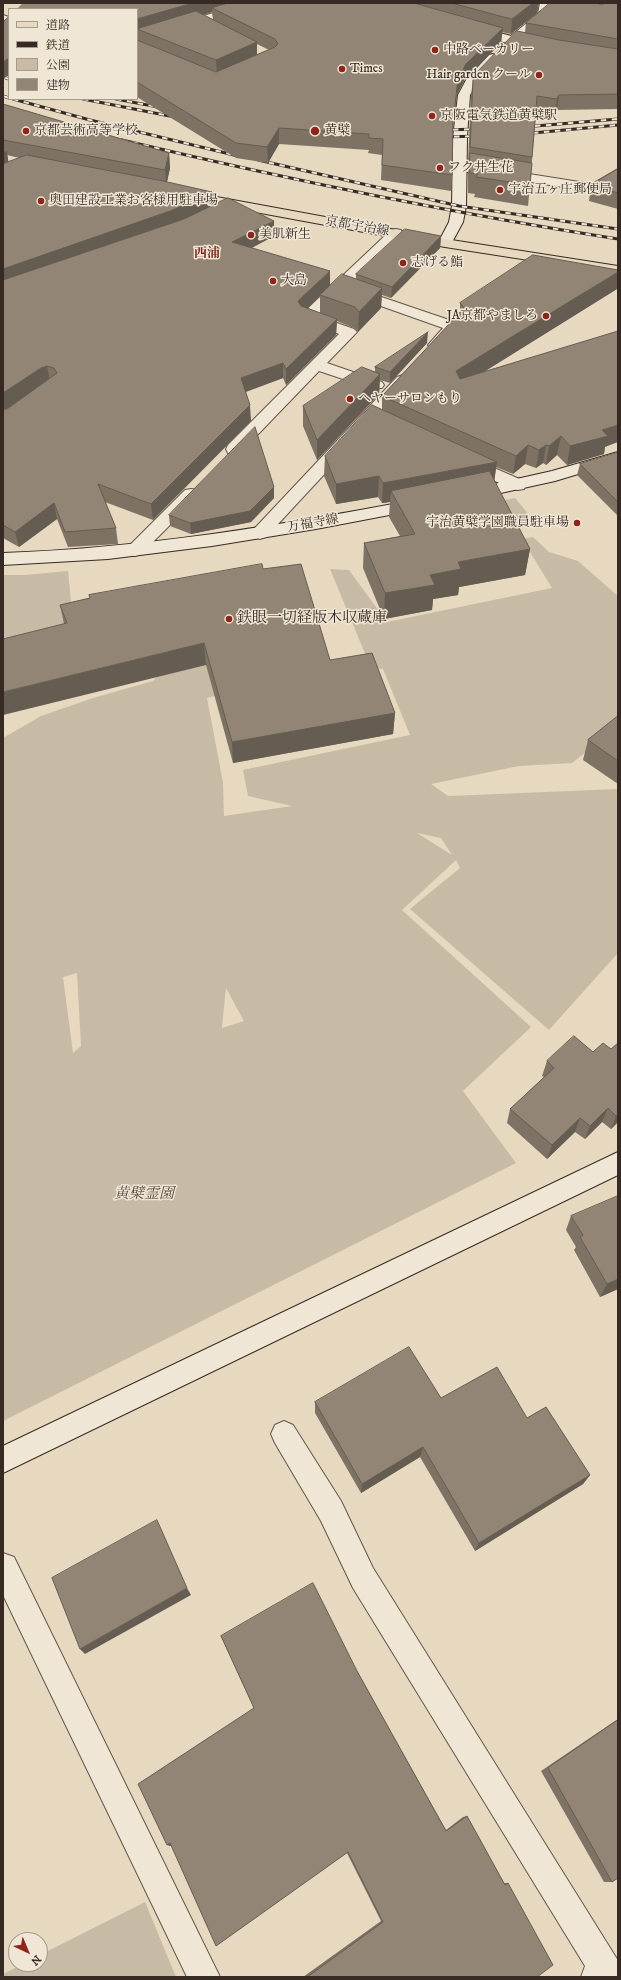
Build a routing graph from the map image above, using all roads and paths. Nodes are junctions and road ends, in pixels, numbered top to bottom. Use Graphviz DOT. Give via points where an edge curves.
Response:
graph roads {
  1 [pos="261,3"];
  2 [pos="546,3"];
  3 [pos="556,11"];
  4 [pos="543,15"];
  5 [pos="198,21"];
  6 [pos="463,27"];
  7 [pos="211,28"];
  8 [pos="138,39"];
  9 [pos="511,41"];
  10 [pos="549,49"];
  11 [pos="460,167"];
  12 [pos="618,173"];
  13 [pos="170,193"];
  14 [pos="232,205"];
  15 [pos="213,214"];
  16 [pos="396,234"];
  17 [pos="444,243"];
  18 [pos="618,270"];
  19 [pos="339,287"];
  20 [pos="428,353"];
  21 [pos="317,365"];
  22 [pos="413,369"];
  23 [pos="393,391"];
  24 [pos="454,456"];
  25 [pos="618,457"];
  26 [pos="223,460"];
  27 [pos="201,483"];
  28 [pos="518,485"];
  29 [pos="260,533"];
  30 [pos="136,550"];
  31 [pos="3,558"];
  32 [pos="618,1163"];
  33 [pos="284,1434"];
  34 [pos="3,1460"];
  35 [pos="4,1567"];
  36 [pos="204,1977"];
  37 [pos="597,1977"];
  1 -- 5 [label="street"];
  2 -- 4 [label="lane" via="543,6"];
  3 -- 4 [label="lane"];
  4 -- 9 [label="lane"];
  5 -- 7 [label="street"];
  5 -- 8 [label="street"];
  6 -- 9 [label="street"];
  9 -- 10 [label="street"];
  9 -- 11 [label="street" via="470,83 464,95 460,130"];
  11 -- 12 [label="street" via="594,188"];
  11 -- 17 [label="street" via="456,222"];
  13 -- 14 [label="main road, 京都宇治線"];
  14 -- 15 [label="street"];
  14 -- 16 [label="main road, 京都宇治線"];
  16 -- 17 [label="main road, 京都宇治線"];
  16 -- 19 [label="street"];
  17 -- 18 [label="main road, 京都宇治線"];
  19 -- 20 [label="street" via="453,326"];
  19 -- 21 [label="street" via="306,317 349,332"];
  21 -- 23 [label="street"];
  21 -- 26 [label="street"];
  22 -- 23 [label="street"];
  23 -- 29 [label="street" via="377,420"];
  24 -- 28 [label="street"];
  25 -- 28 [label="street, 万福寺線"];
  27 -- 30 [label="street"];
  28 -- 29 [label="street, 万福寺線"];
  29 -- 30 [label="street, 万福寺線"];
  30 -- 31 [label="street, 万福寺線" via="63,557"];
  32 -- 34 [label="street"];
  33 -- 37 [label="street" via="331,1511 364,1578 606,1970"];
  35 -- 36 [label="street"];
}
